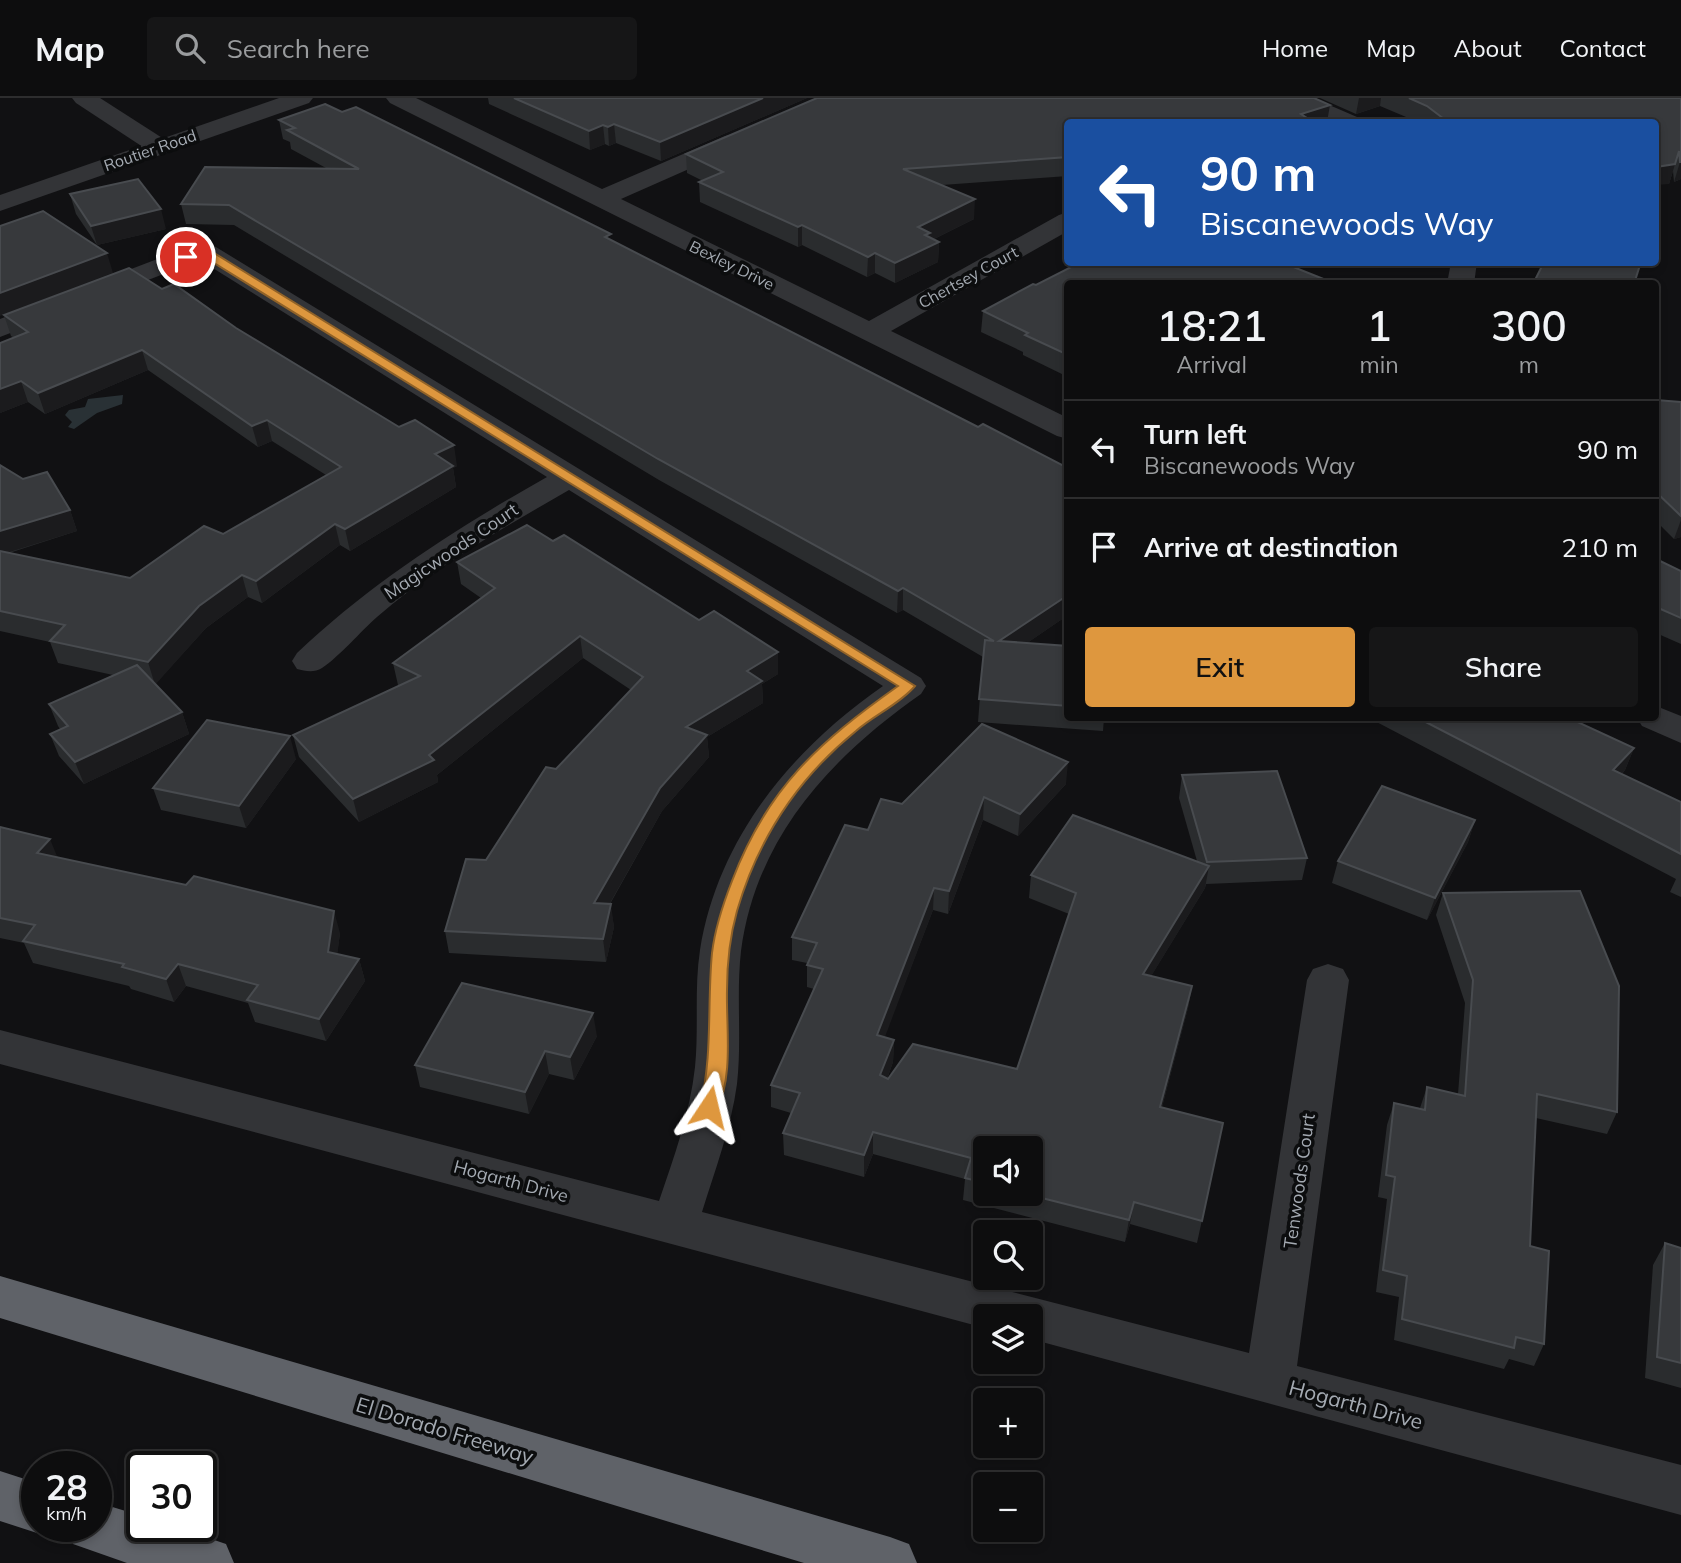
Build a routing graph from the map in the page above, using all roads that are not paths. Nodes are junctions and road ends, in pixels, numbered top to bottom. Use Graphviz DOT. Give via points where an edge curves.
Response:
graph roads {
  1 [pos="84,98"];
  2 [pos="301,98"];
  3 [pos="398,98"];
  4 [pos="1293,98"];
  5 [pos="1342,119"];
  6 [pos="760,130"];
  7 [pos="158,146"];
  8 [pos="600,199"];
  9 [pos="0,203"];
  10 [pos="1064,222"];
  11 [pos="0,328"];
  12 [pos="869,332"];
  13 [pos="1064,428"];
  14 [pos="569,477"];
  15 [pos="309,661"];
  16 [pos="1659,720"];
  17 [pos="1681,730"];
  18 [pos="1328,980"];
  19 [pos="0,1047"];
  20 [pos="675,1225"];
  21 [pos="0,1297"];
  22 [pos="975,1304"];
  23 [pos="1043,1321"];
  24 [pos="1270,1381"];
  25 [pos="1681,1490"];
  26 [pos="0,1496"];
  27 [pos="21,1503"];
  28 [pos="112,1532"];
  29 [pos="208,1563"];
  30 [pos="890,1563"];
  1 -- 7 [label="street"];
  2 -- 7 [label="street, Routier Road"];
  3 -- 8 [label="street, Bexley Drive"];
  4 -- 5 [label="street"];
  6 -- 8 [label="street"];
  7 -- 9 [label="street, Routier Road"];
  8 -- 12 [label="street, Bexley Drive"];
  10 -- 12 [label="street, Chertsey Court"];
  11 -- 14 [label="street" via="202,250"];
  12 -- 13 [label="street, Bexley Drive"];
  14 -- 15 [label="street, Magicwoods Court" via="409,575 338,631"];
  14 -- 20 [label="street" via="908,686 852,726 798,778 769,819 740,875 721,950 715,1083"];
  16 -- 17 [label="street"];
  18 -- 24 [label="street, Tenwoods Court"];
  19 -- 20 [label="street, Hogarth Drive"];
  20 -- 22 [label="street, Hogarth Drive"];
  21 -- 30 [label="highway, El Dorado Freeway"];
  23 -- 24 [label="street, Hogarth Drive"];
  24 -- 25 [label="street, Hogarth Drive"];
  26 -- 27 [label="highway"];
  28 -- 29 [label="highway"];
}
